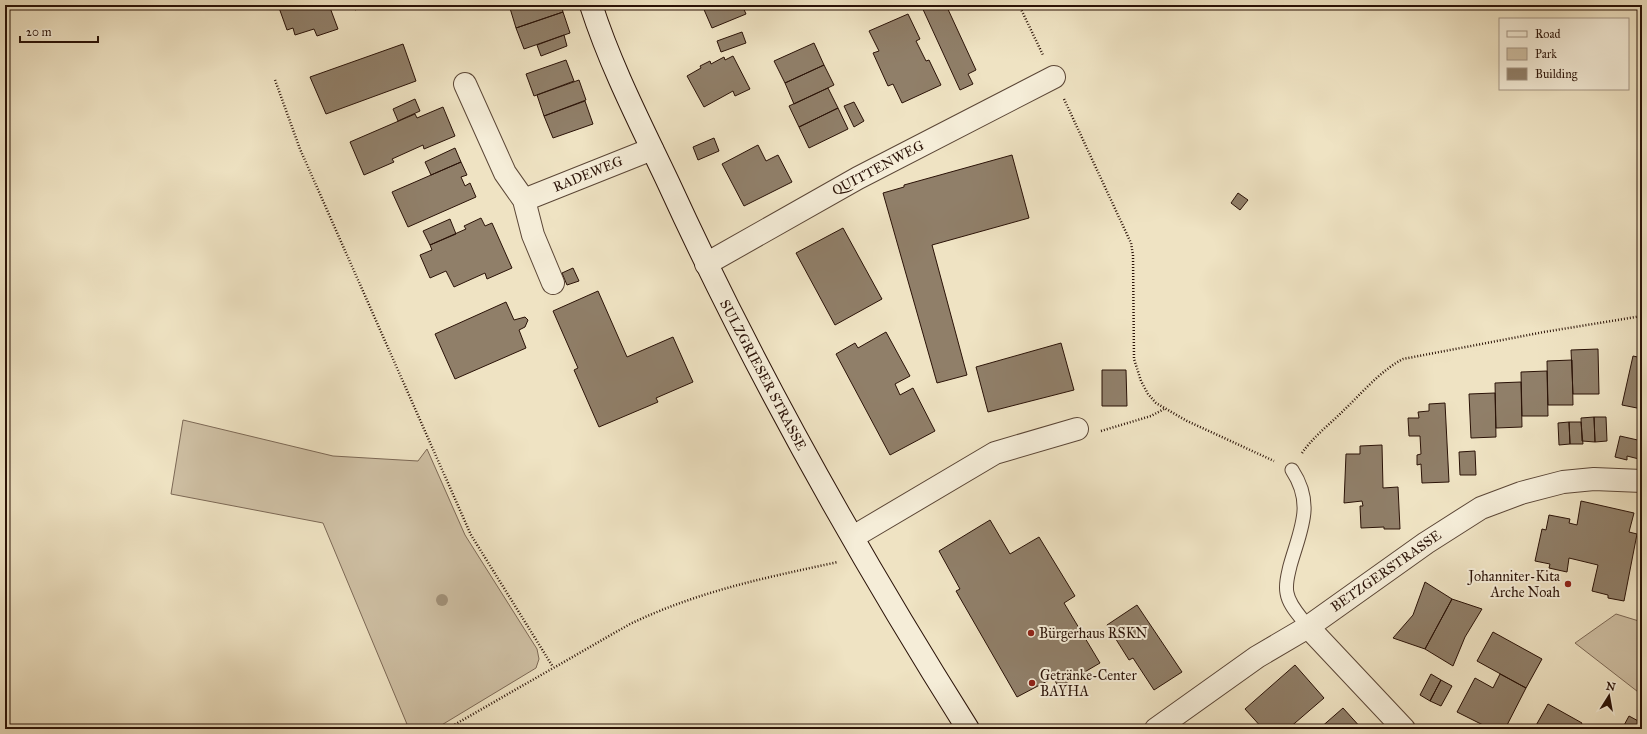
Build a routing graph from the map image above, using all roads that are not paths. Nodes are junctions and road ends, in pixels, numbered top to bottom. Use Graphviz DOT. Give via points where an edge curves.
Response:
graph roads {
  1 [pos="591,5"];
  2 [pos="1054,77"];
  3 [pos="465,84"];
  4 [pos="652,148"];
  5 [pos="524,200"];
  6 [pos="706,264"];
  7 [pos="553,283"];
  8 [pos="1077,429"];
  9 [pos="1292,470"];
  10 [pos="1642,481"];
  11 [pos="853,537"];
  12 [pos="1308,627"];
  13 [pos="968,729"];
  14 [pos="1156,729"];
  15 [pos="1404,729"];
  1 -- 4 [label="street, SULZGRIESER STRASSE" via="619,81"];
  2 -- 6 [label="street, QUITTENWEG" via="858,178"];
  3 -- 5 [label="street" via="505,173"];
  4 -- 5 [label="street, RADEWEG"];
  4 -- 6 [label="street, SULZGRIESER STRASSE"];
  5 -- 7 [label="street" via="533,235"];
  6 -- 11 [label="street, SULZGRIESER STRASSE" via="779,407"];
  8 -- 11 [label="street" via="995,453"];
  9 -- 12 [label="lane" via="1303,491 1305,516 1288,576 1287,594"];
  10 -- 12 [label="street, BETZGERSTRASSE" via="1594,479 1563,482 1521,492 1481,508 1426,542"];
  11 -- 13 [label="street, SULZGRIESER STRASSE"];
  12 -- 14 [label="street, BETZGERSTRASSE" via="1257,658"];
  12 -- 15 [label="street"];
}
